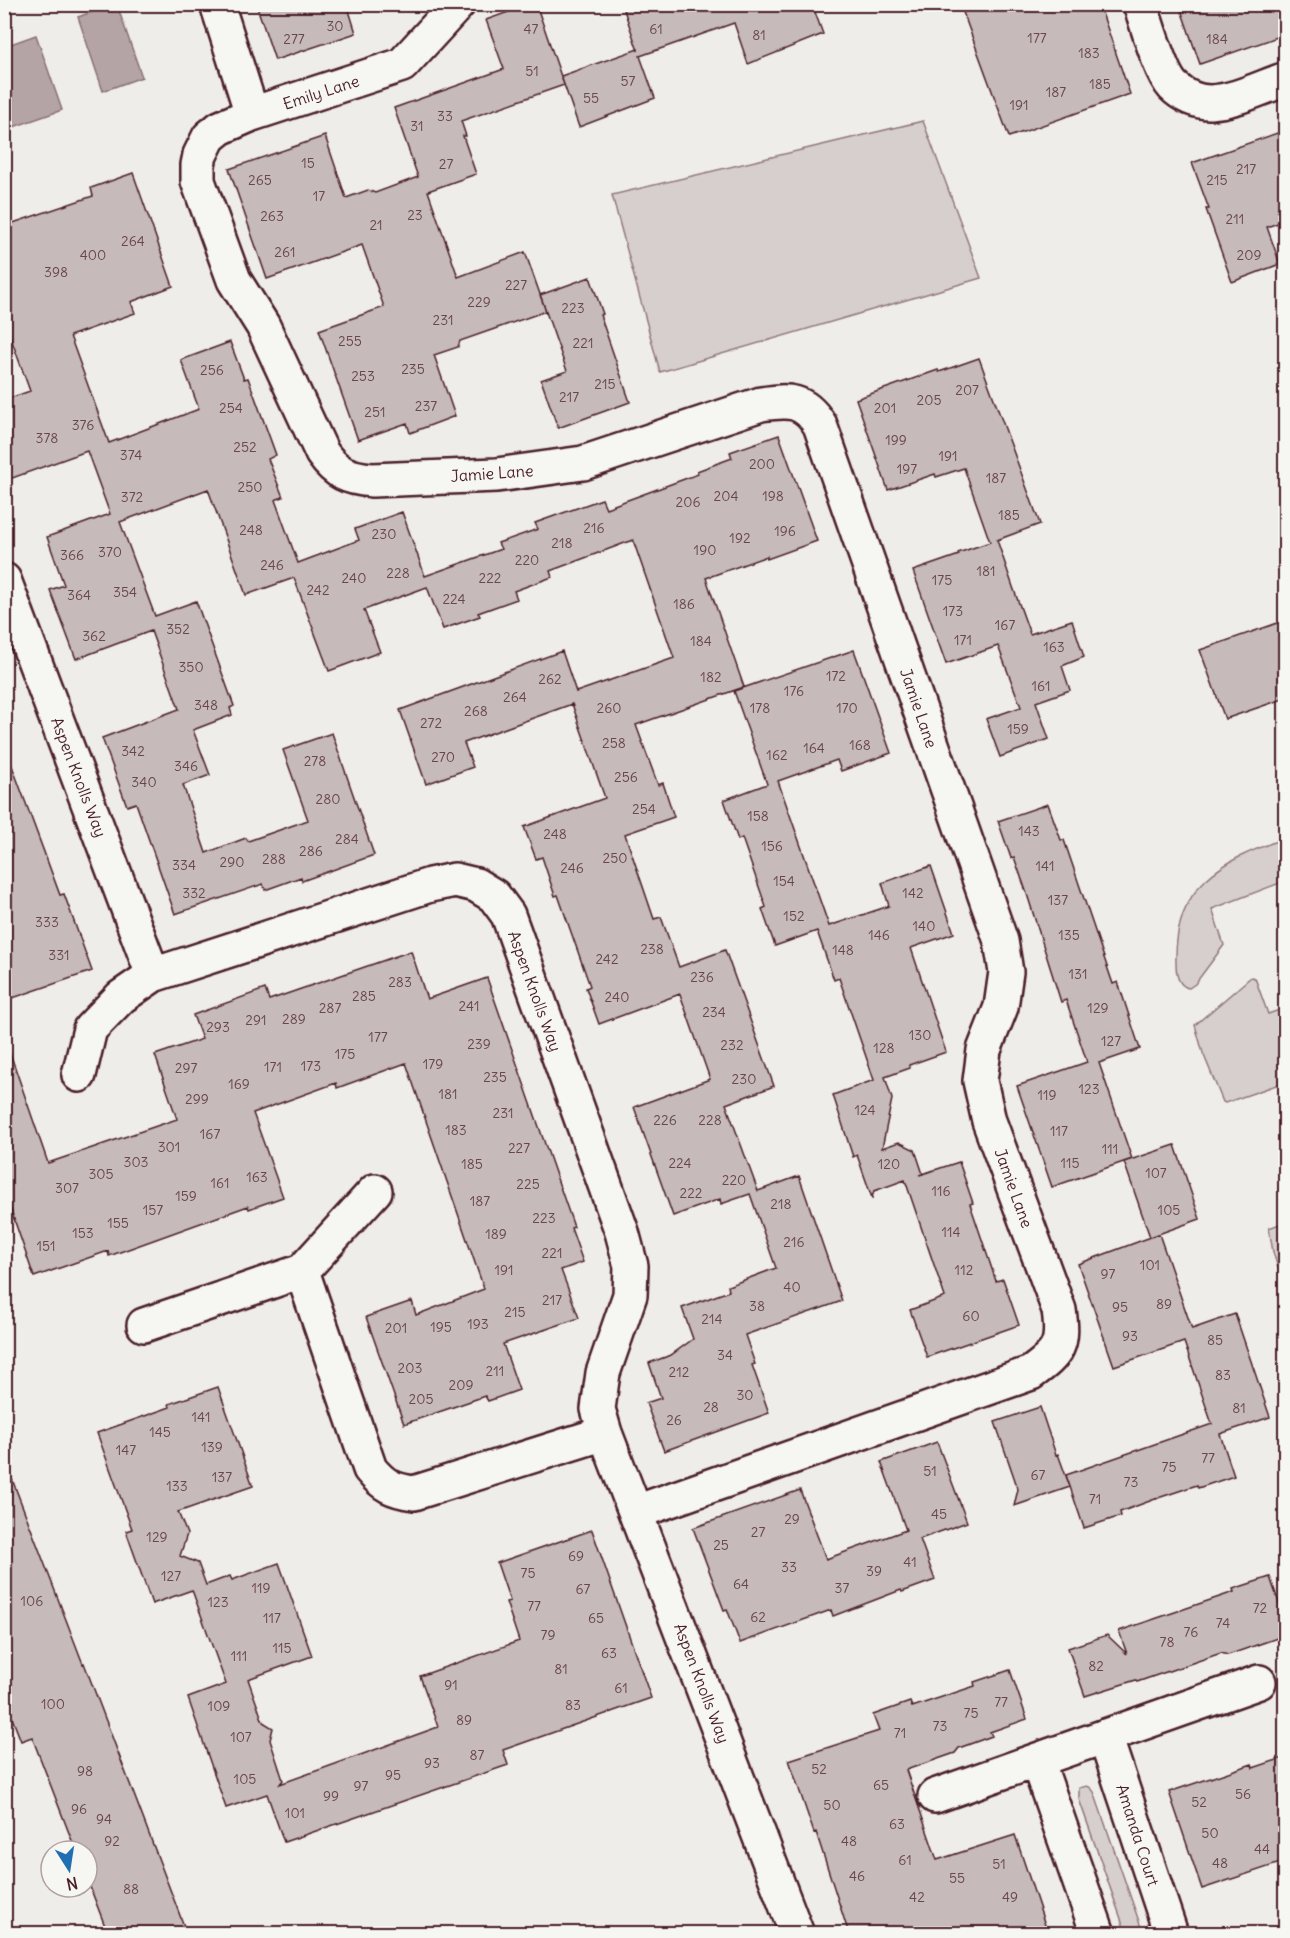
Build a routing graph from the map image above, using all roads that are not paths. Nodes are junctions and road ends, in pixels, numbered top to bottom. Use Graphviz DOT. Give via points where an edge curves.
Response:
graph roads {
  1 [pos="217,4"];
  2 [pos="458,4"];
  3 [pos="1140,4"];
  4 [pos="1286,79"];
  5 [pos="252,114"];
  6 [pos="198,181"];
  7 [pos="4,580"];
  8 [pos="153,975"];
  9 [pos="79,1075"];
  10 [pos="375,1191"];
  11 [pos="302,1271"];
  12 [pos="144,1325"];
  13 [pos="605,1433"];
  14 [pos="636,1512"];
  15 [pos="1259,1682"];
  16 [pos="1105,1736"];
  17 [pos="1037,1760"];
  18 [pos="934,1796"];
  19 [pos="797,1934"];
  20 [pos="1098,1934"];
  21 [pos="1171,1934"];
  1 -- 5 [label="street"];
  2 -- 5 [label="street, Emily Lane" via="402,65"];
  3 -- 4 [label="street" via="1172,85 1191,99 1210,102 1233,98"];
  5 -- 6 [label="street, Emily Lane" via="209,137 198,165"];
  6 -- 14 [label="street, Jamie Lane" via="234,280 263,326 322,453 333,468 355,479 528,471 583,462 761,404 799,403 812,412 820,425 1001,941 1006,972 1001,1007 984,1050 980,1081 989,1121 1059,1310 1059,1346 1050,1359 1031,1373"];
  7 -- 8 [label="street, Aspen Knolls Way"];
  8 -- 9 [label="street, Aspen Knolls Way" via="120,997 90,1029"];
  8 -- 13 [label="street, Aspen Knolls Way" via="430,885 455,880 476,885 494,896 508,915 631,1266 630,1295 603,1373 598,1409"];
  10 -- 11 [label="street"];
  11 -- 12 [label="street"];
  11 -- 13 [label="street" via="370,1469 381,1482 414,1493"];
  13 -- 14 [label="street, Aspen Knolls Way"];
  14 -- 19 [label="street, Aspen Knolls Way"];
  15 -- 16 [label="street"];
  16 -- 17 [label="street"];
  16 -- 21 [label="street, Amanda Court"];
  17 -- 18 [label="street"];
  17 -- 20 [label="street"];
}
